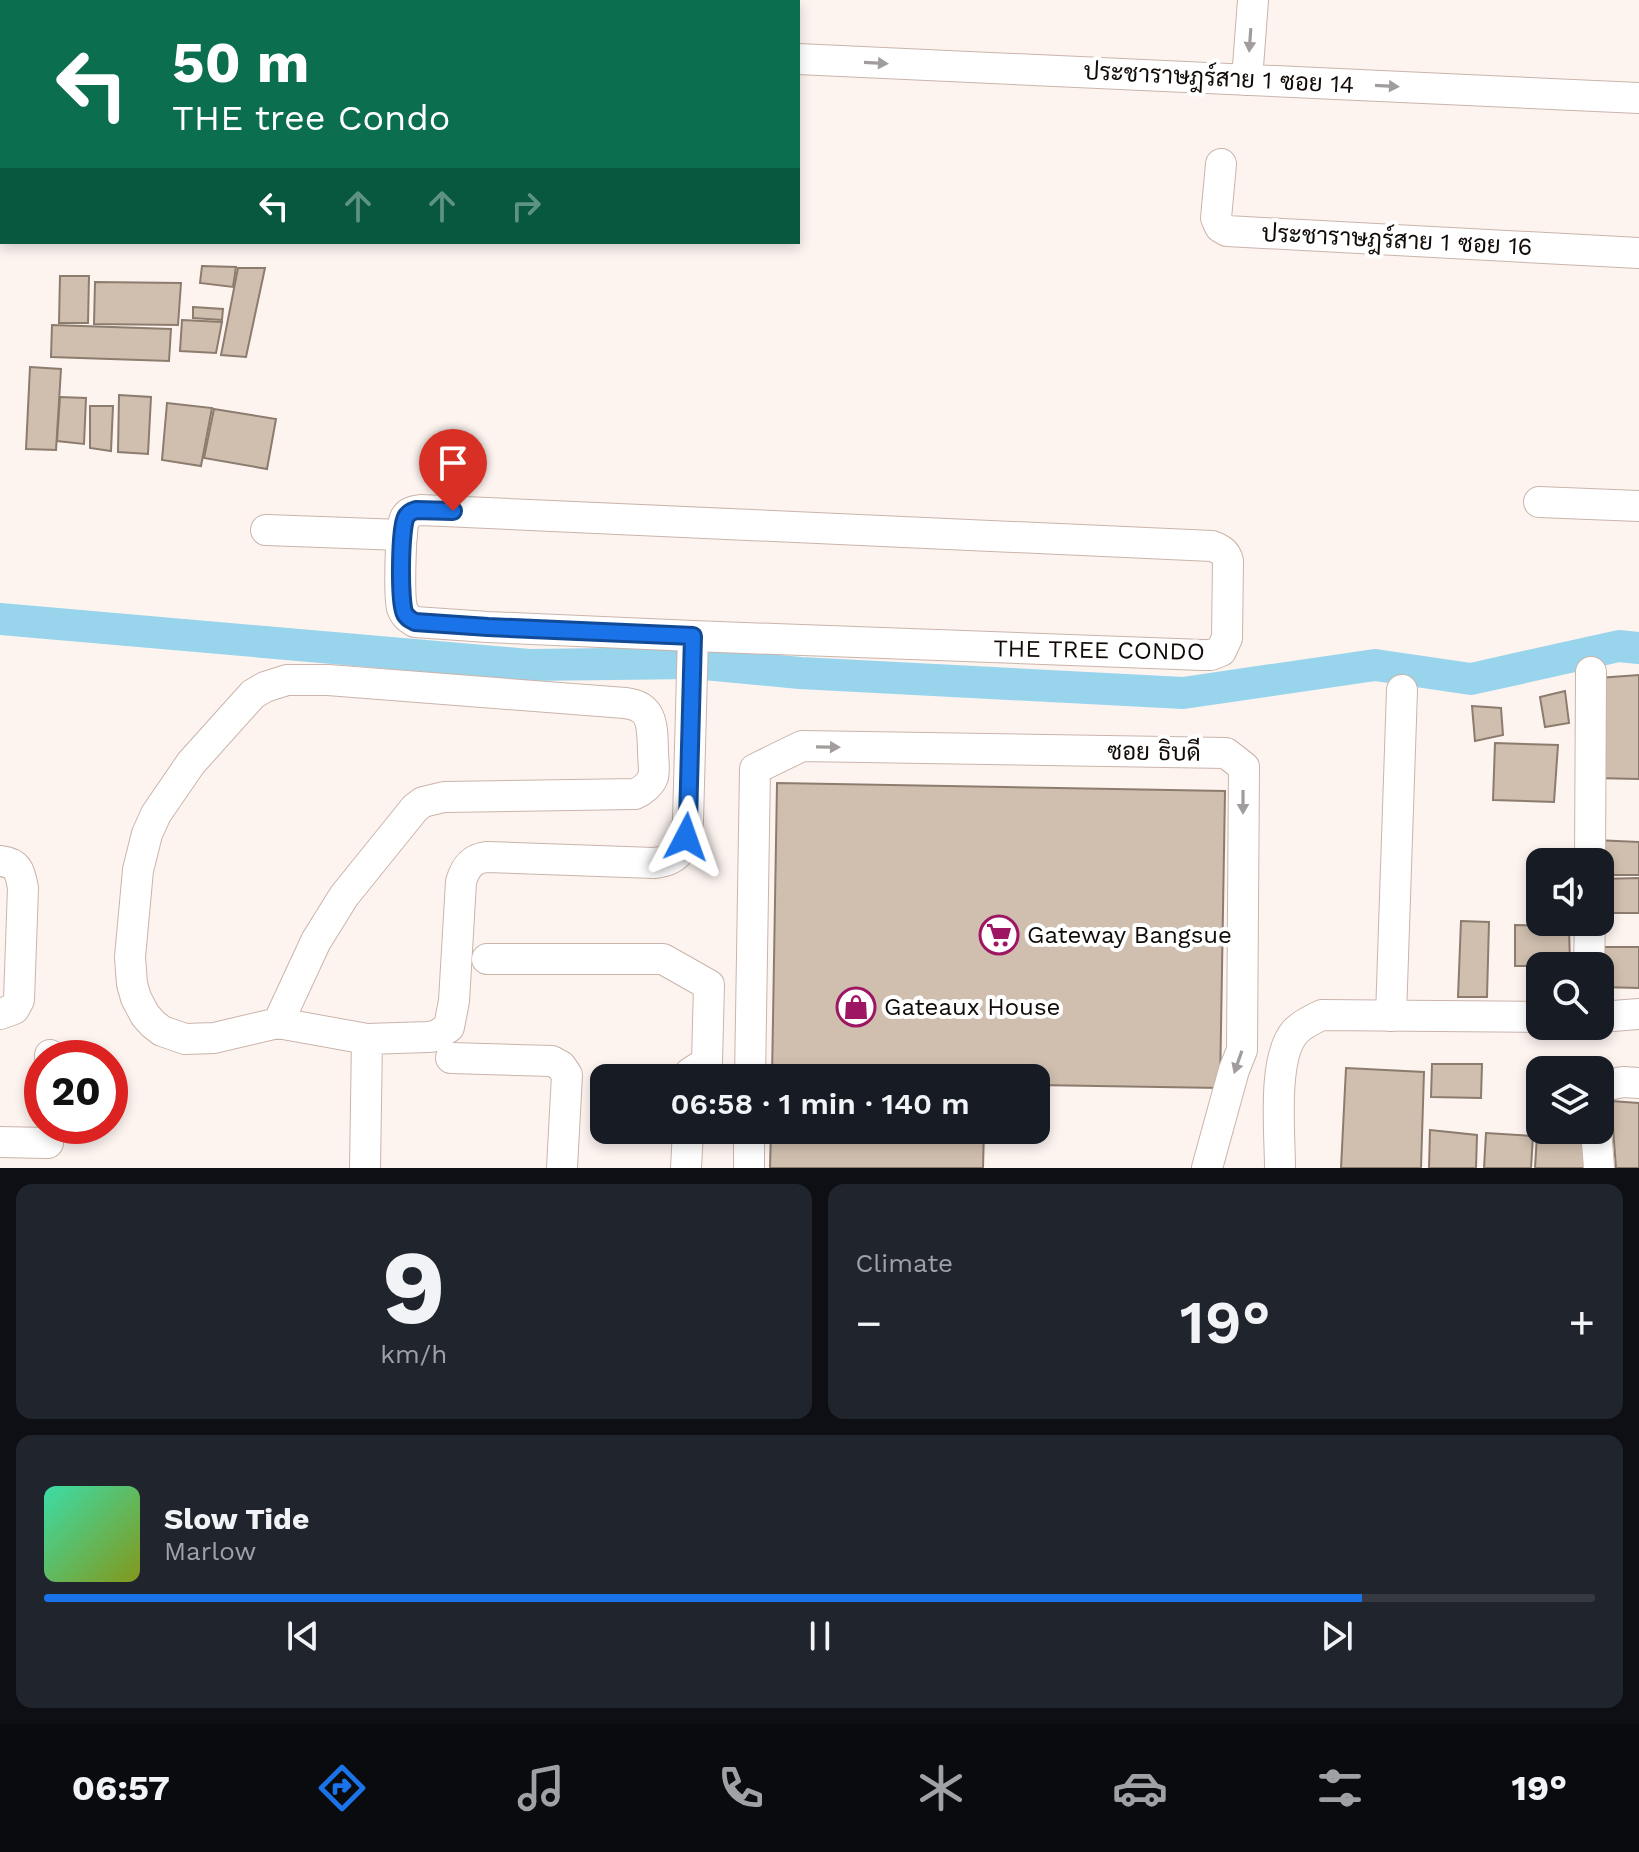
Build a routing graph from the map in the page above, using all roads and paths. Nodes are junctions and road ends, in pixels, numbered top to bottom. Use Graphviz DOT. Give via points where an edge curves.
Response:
graph roads {
  1 [pos="1253,0"];
  2 [pos="800,59"];
  3 [pos="1247,80"];
  4 [pos="1639,98"];
  5 [pos="1221,164"];
  6 [pos="1639,253"];
  7 [pos="1539,502"];
  8 [pos="1639,506"];
  9 [pos="266,530"];
  10 [pos="402,535"];
  11 [pos="692,656"];
  12 [pos="1591,672"];
  13 [pos="1402,690"];
  14 [pos="1590,848"];
  15 [pos="0,861"];
  16 [pos="487,959"];
  17 [pos="0,1014"];
  18 [pos="1639,1014"];
  19 [pos="1391,1016"];
  20 [pos="1614,1016"];
  21 [pos="1526,1017"];
  22 [pos="278,1023"];
  23 [pos="367,1039"];
  24 [pos="451,1058"];
  25 [pos="704,1064"];
  26 [pos="750,1064"];
  27 [pos="1639,1083"];
  28 [pos="1614,1084"];
  29 [pos="0,1142"];
  30 [pos="687,1144"];
  31 [pos="749,1144"];
  32 [pos="1597,1144"];
  33 [pos="48,1146"];
  34 [pos="365,1168"];
  35 [pos="562,1168"];
  36 [pos="686,1168"];
  37 [pos="749,1168"];
  38 [pos="1207,1168"];
  39 [pos="1280,1168"];
  40 [pos="1599,1168"];
  1 -- 3 [label="street, one-way"];
  2 -- 3 [label="street, ประชาราษฎร์สาย 1 ซอย 14, one-way"];
  3 -- 4 [label="street, ประชาราษฎร์สาย 1 ซอย 14, one-way"];
  5 -- 6 [label="street, ประชาราษฎร์สาย 1 ซอย 16" via="1216,218 1227,231"];
  7 -- 8 [label="street"];
  9 -- 10 [label="street"];
  10 -- 11 [label="street, THE TREE CONDO" via="401,603 406,617 415,622"];
  10 -- 11 [label="street, THE TREE CONDO" via="407,515 421,510 1212,546 1228,561 1227,638 1221,651 1211,655"];
  11 -- 23 [label="street" via="688,821 678,855 654,863 486,857 473,861 461,882 449,1027 436,1036"];
  12 -- 14 [label="street"];
  13 -- 19 [label="street"];
  15 -- 17 [label="street" via="15,865 23,888 19,1000 14,1009"];
  16 -- 25 [label="street" via="663,959 709,985"];
  18 -- 20 [label="street"];
  19 -- 21 [label="street"];
  19 -- 39 [label="street" via="1322,1015 1294,1033 1279,1084"];
  22 -- 22 [label="street" via="316,941 344,896 415,808 444,797 642,791 654,774 652,728 643,709 625,703 328,680 287,680 253,694 191,763 151,824 138,870 132,984 145,1015 176,1037 214,1038"];
  22 -- 23 [label="street"];
  23 -- 34 [label="street"];
  24 -- 35 [label="street" via="552,1061 561,1066 567,1075"];
  26 -- 38 [label="street, ซอย ธิบดี, one-way" via="755,769 802,746 1226,753 1244,767 1242,1050"];
  27 -- 28 [label="street"];
  29 -- 33 [label="street"];
  30 -- 36 [label="street"];
  31 -- 37 [label="street"];
  32 -- 40 [label="street"];
}
